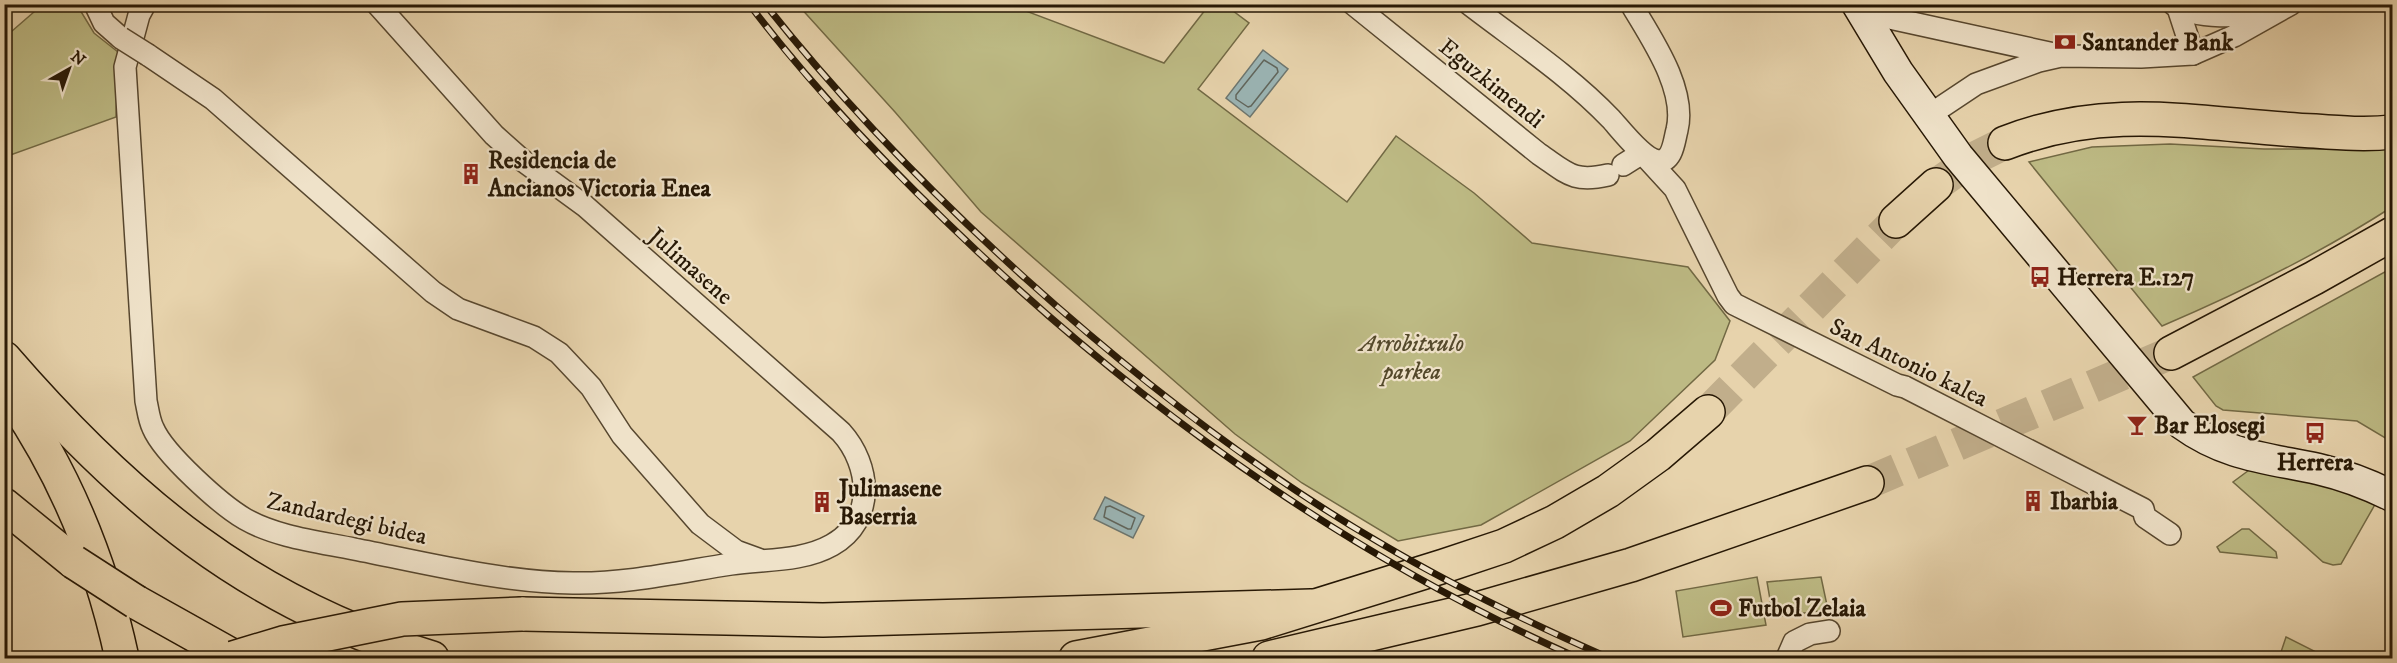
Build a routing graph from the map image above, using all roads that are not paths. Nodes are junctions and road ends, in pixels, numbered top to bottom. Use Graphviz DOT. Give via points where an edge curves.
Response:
graph roads {
  1 [pos="94,4"];
  2 [pos="145,4"];
  3 [pos="377,4"];
  4 [pos="1353,4"];
  5 [pos="1469,4"];
  6 [pos="1631,4"];
  7 [pos="1857,4"];
  8 [pos="2290,4"];
  9 [pos="2175,6"];
  10 [pos="1881,11"];
  11 [pos="2193,54"];
  12 [pos="2061,56"];
  13 [pos="1936,111"];
  14 [pos="2392,132"];
  15 [pos="2005,143"];
  16 [pos="1642,153"];
  17 [pos="1668,157"];
  18 [pos="1936,185"];
  19 [pos="1675,189"];
  20 [pos="1896,221"];
  21 [pos="2392,234"];
  22 [pos="2171,352"];
  23 [pos="4,358"];
  24 [pos="4,386"];
  25 [pos="1708,412"];
  26 [pos="864,470"];
  27 [pos="2392,476"];
  28 [pos="1867,483"];
  29 [pos="2392,496"];
  30 [pos="4,505"];
  31 [pos="2170,534"];
  32 [pos="761,559"];
  33 [pos="1311,606"];
  34 [pos="1829,631"];
  35 [pos="122,658"];
  36 [pos="235,658"];
  37 [pos="432,658"];
  38 [pos="1076,658"];
  39 [pos="1269,658"];
  40 [pos="1787,658"];
  1 -- 32 [label="street, bridge" via="104,23 121,38 213,99 433,292 458,309 534,337 559,353 591,387 622,435 700,524 735,551"];
  2 -- 32 [label="street, Zandardegi bidea" via="125,67 147,401 153,428 164,446 220,502 247,520 287,535 498,576 592,583"];
  3 -- 26 [label="street, Julimasene" via="495,135 585,206 841,432 853,445"];
  4 -- 16 [label="street, Eguzkimendi" via="1570,175 1589,179 1615,170"];
  5 -- 16 [label="street, San Antonio kalea" via="1572,84"];
  6 -- 17 [label="street, San Antonio kalea" via="1675,88 1678,124"];
  7 -- 13 [label="main road" via="1898,72"];
  8 -- 9 [label="street" via="2239,16"];
  8 -- 11 [label="street"];
  9 -- 11 [label="street"];
  10 -- 12 [label="street"];
  10 -- 13 [label="main road"];
  11 -- 12 [label="street"];
  12 -- 13 [label="street" via="1996,75"];
  13 -- 27 [label="main road" via="1972,147 2191,412 2212,427 2239,438 2358,462"];
  13 -- 29 [label="main road" via="1958,156 2182,424 2217,446 2338,474"];
  14 -- 15 [label="highway" via="2126,119 2054,127"];
  16 -- 17 [label="street" via="1656,161"];
  16 -- 19 [label="street, San Antonio kalea"];
  17 -- 19 [label="street, San Antonio kalea"];
  18 -- 20 [label="highway"];
  19 -- 31 [label="street, San Antonio kalea" via="1734,304 2143,509 2145,517"];
  21 -- 22 [label="highway"];
  23 -- 37 [label="highway" via="96,458 199,544 307,611 350,631"];
  24 -- 35 [label="highway" via="69,496 94,557"];
  25 -- 33 [label="highway" via="1658,455 1556,522 1504,546"];
  26 -- 32 [label="street, Zandardegi bidea" via="860,510 835,544 807,556"];
  28 -- 39 [label="highway" via="1631,565 1477,609"];
  30 -- 36 [label="highway, bridge" via="74,562"];
  33 -- 36 [label="highway, bridge" via="822,620 522,614 402,619 283,643"];
  33 -- 38 [label="highway" via="1261,622"];
  34 -- 40 [label="street" via="1809,634 1794,642"];
}
